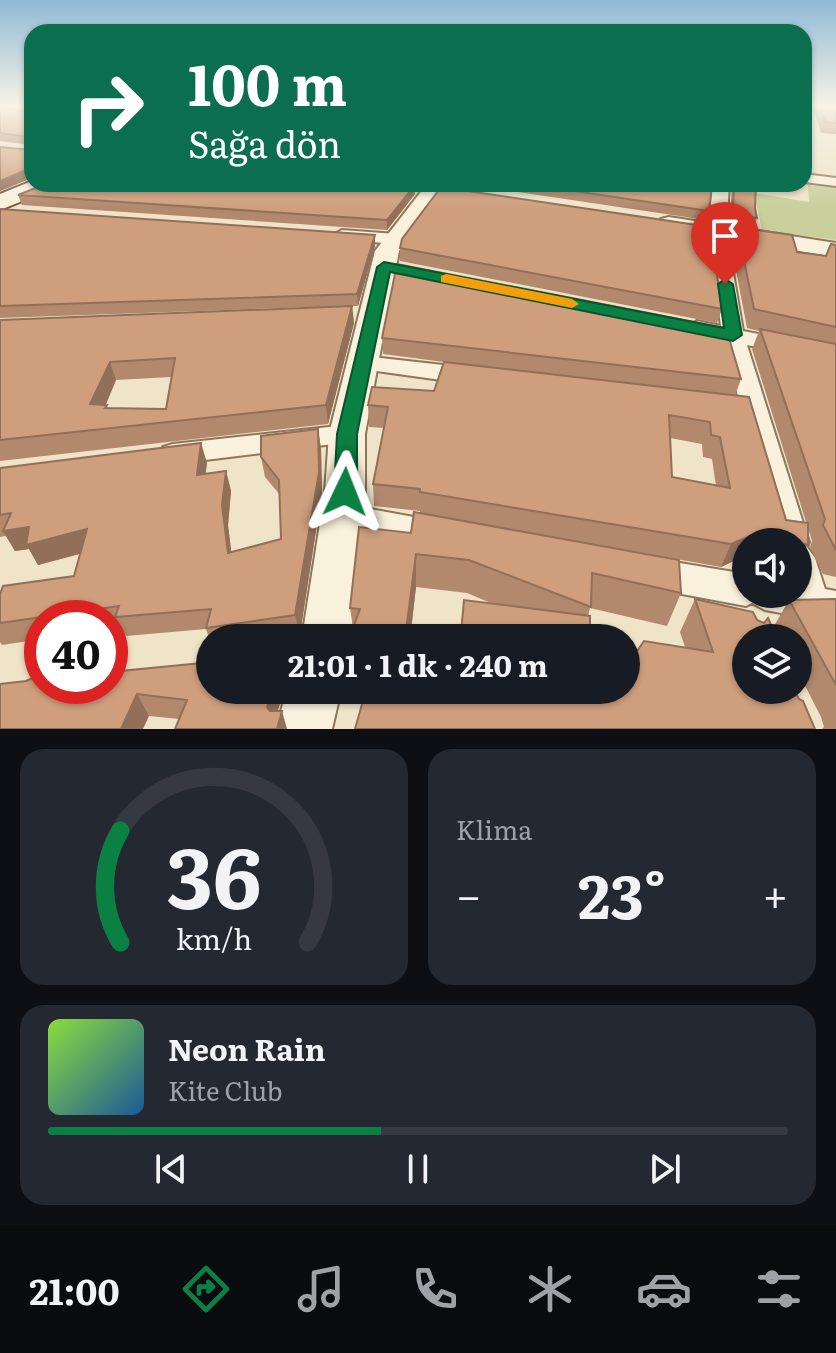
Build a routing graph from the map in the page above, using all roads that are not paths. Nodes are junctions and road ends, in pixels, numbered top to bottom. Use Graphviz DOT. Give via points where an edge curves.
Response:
graph roads {
  1 [pos="812,179"];
  2 [pos="836,182"];
  3 [pos="29,192"];
  4 [pos="430,192"];
  5 [pos="720,192"];
  6 [pos="4,206"];
  7 [pos="654,222"];
  8 [pos="717,232"];
  9 [pos="317,233"];
  10 [pos="836,250"];
  11 [pos="393,258"];
  12 [pos="672,323"];
  13 [pos="733,335"];
  14 [pos="836,356"];
  15 [pos="363,363"];
  16 [pos="488,378"];
  17 [pos="723,405"];
  18 [pos="755,409"];
  19 [pos="347,434"];
  20 [pos="142,458"];
  21 [pos="343,517"];
  22 [pos="789,528"];
  23 [pos="466,540"];
  24 [pos="620,568"];
  25 [pos="812,583"];
  26 [pos="732,599"];
  27 [pos="824,605"];
  28 [pos="329,624"];
  29 [pos="310,704"];
  30 [pos="304,729"];
  1 -- 2 [label="street"];
  3 -- 6 [label="main road"];
  4 -- 11 [label="street"];
  5 -- 8 [label="street"];
  7 -- 8 [label="street"];
  8 -- 10 [label="street"];
  8 -- 13 [label="street"];
  9 -- 11 [label="street"];
  11 -- 15 [label="street" via="366,314"];
  12 -- 13 [label="street"];
  13 -- 14 [label="street"];
  13 -- 18 [label="street"];
  15 -- 16 [label="street"];
  15 -- 19 [label="street"];
  17 -- 18 [label="street"];
  18 -- 22 [label="street"];
  19 -- 20 [label="street"];
  19 -- 21 [label="street"];
  21 -- 23 [label="street"];
  21 -- 28 [label="street"];
  24 -- 26 [label="street"];
  25 -- 27 [label="street"];
  29 -- 30 [label="street"];
}
